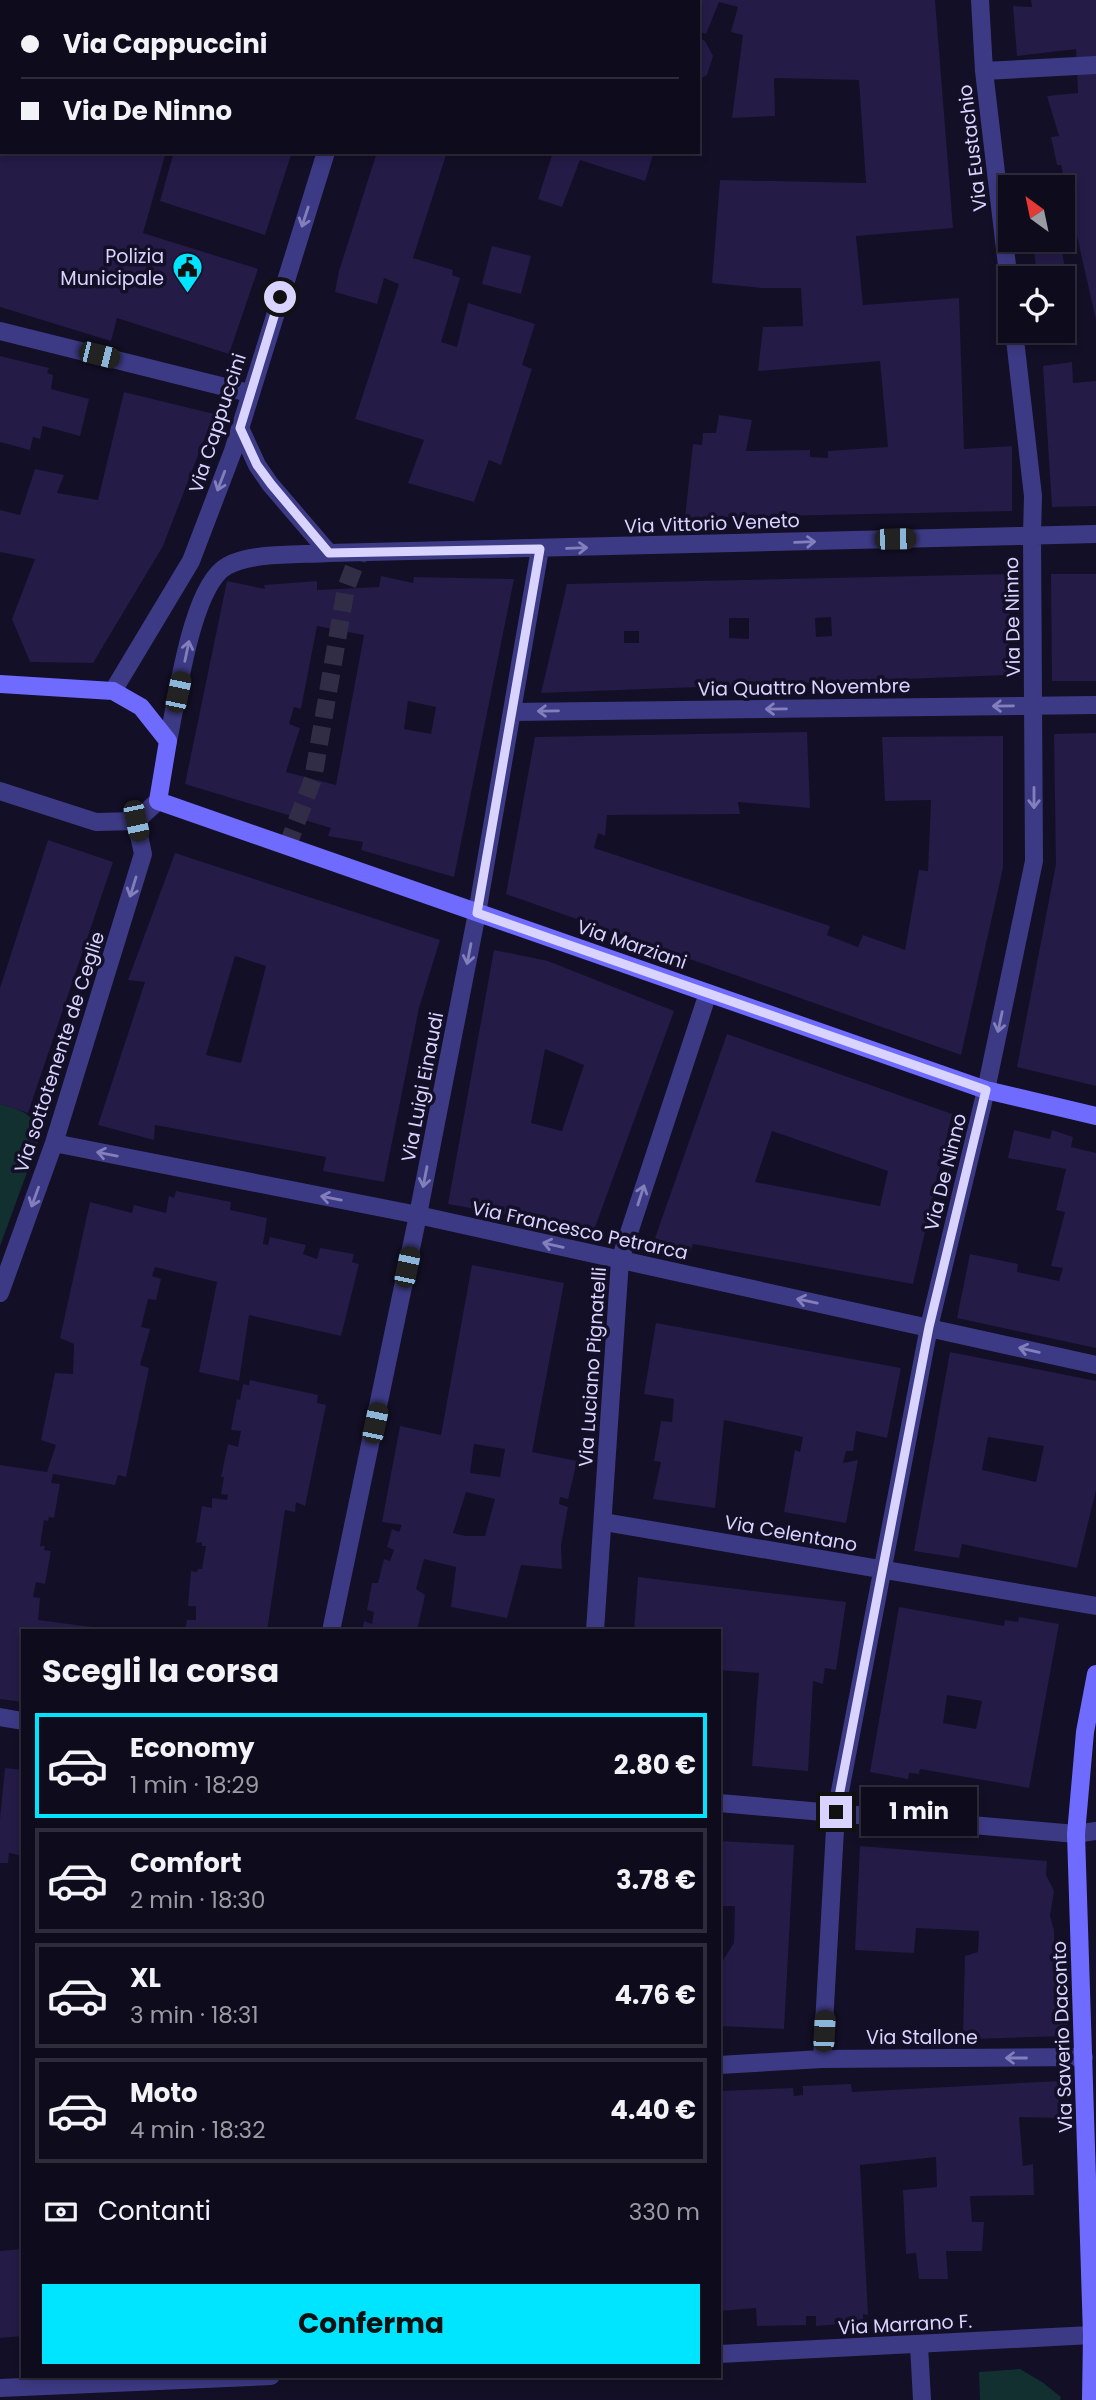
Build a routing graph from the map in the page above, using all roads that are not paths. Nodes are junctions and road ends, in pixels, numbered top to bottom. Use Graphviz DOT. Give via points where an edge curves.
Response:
graph roads {
  1 [pos="979,0"];
  2 [pos="1096,65"];
  3 [pos="984,71"];
  4 [pos="325,154"];
  5 [pos="1007,266"];
  6 [pos="0,331"];
  7 [pos="1015,343"];
  8 [pos="249,393"];
  9 [pos="240,428"];
  10 [pos="1096,534"];
  11 [pos="1032,535"];
  12 [pos="540,549"];
  13 [pos="329,553"];
  14 [pos="0,684"];
  15 [pos="113,691"];
  16 [pos="1096,705"];
  17 [pos="1034,706"];
  18 [pos="512,712"];
  19 [pos="168,741"];
  20 [pos="0,791"];
  21 [pos="158,801"];
  22 [pos="136,821"];
  23 [pos="477,913"];
  24 [pos="708,993"];
  25 [pos="986,1090"];
  26 [pos="1096,1116"];
  27 [pos="54,1143"];
  28 [pos="418,1215"];
  29 [pos="620,1260"];
  30 [pos="0,1293"];
  31 [pos="929,1327"];
  32 [pos="1096,1365"];
  33 [pos="604,1522"];
  34 [pos="883,1570"];
  35 [pos="1096,1606"];
  36 [pos="331,1629"];
  37 [pos="595,1629"];
  38 [pos="1096,1674"];
  39 [pos="0,1717"];
  40 [pos="21,1721"];
  41 [pos="721,1803"];
  42 [pos="836,1812"];
  43 [pos="1096,1831"];
  44 [pos="1076,1834"];
  45 [pos="1089,2018"];
  46 [pos="1084,2057"];
  47 [pos="822,2059"];
  48 [pos="721,2065"];
  49 [pos="1093,2249"];
  50 [pos="1092,2335"];
  51 [pos="919,2345"];
  52 [pos="721,2354"];
  53 [pos="214,2378"];
  54 [pos="0,2388"];
  55 [pos="922,2400"];
  56 [pos="1091,2400"];
  1 -- 3 [label="street, Via Eustachio"];
  2 -- 3 [label="street"];
  3 -- 5 [label="street, Via Eustachio"];
  4 -- 8 [label="street, Via Cappuccini, one-way"];
  6 -- 8 [label="street"];
  7 -- 11 [label="street, Via De Ninno" via="1034,496"];
  8 -- 9 [label="street, Via Cappuccini"];
  9 -- 13 [label="street" via="257,465"];
  9 -- 15 [label="street, Via Cappuccini, one-way" via="191,561"];
  10 -- 11 [label="street, Via Vittorio Veneto"];
  12 -- 11 [label="street, Via Vittorio Veneto, one-way"];
  11 -- 17 [label="street, Via De Ninno"];
  12 -- 13 [label="street, Via Vittorio Veneto"];
  12 -- 18 [label="street, Via Luigi Einaudi"];
  19 -- 13 [label="street, Via Vittorio Veneto, one-way" via="197,610 210,581 228,565 247,560"];
  14 -- 15 [label="street"];
  15 -- 19 [label="street" via="141,707"];
  16 -- 17 [label="street, Via Quattro Novembre"];
  17 -- 18 [label="street, Via Quattro Novembre, one-way"];
  17 -- 25 [label="street, Via De Ninno, one-way" via="1034,861"];
  18 -- 23 [label="street, Via Luigi Einaudi"];
  19 -- 21 [label="street"];
  20 -- 22 [label="street" via="96,822"];
  21 -- 22 [label="street"];
  21 -- 23 [label="street, Via Marziani"];
  22 -- 27 [label="street, Via sottotenente de Ceglie, one-way" via="143,854"];
  23 -- 24 [label="street, Via Marziani"];
  23 -- 28 [label="street, Via Luigi Einaudi, one-way"];
  24 -- 25 [label="street, Via Marziani"];
  29 -- 24 [label="street, Via Luciano Pignatelli, one-way"];
  25 -- 26 [label="street, Via Marziani"];
  25 -- 31 [label="street, Via De Ninno"];
  28 -- 27 [label="street, Via Francesco Petrarca, one-way"];
  27 -- 30 [label="street, Via sottotenente de Ceglie, one-way"];
  29 -- 28 [label="street, Via Francesco Petrarca, one-way"];
  28 -- 36 [label="street, Via Luigi Einaudi"];
  31 -- 29 [label="street, Via Francesco Petrarca, one-way"];
  29 -- 33 [label="street, Via Luciano Pignatelli"];
  32 -- 31 [label="street, Via Francesco Petrarca, one-way"];
  31 -- 34 [label="street, Via De Ninno"];
  33 -- 34 [label="street, Via Celentano"];
  33 -- 37 [label="street, Via Luciano Pignatelli"];
  34 -- 35 [label="street, Via Celentano"];
  34 -- 42 [label="street, Via De Ninno"];
  38 -- 44 [label="street, Via Saverio Daconto" via="1085,1732"];
  39 -- 40 [label="street"];
  41 -- 42 [label="street"];
  42 -- 44 [label="street"];
  42 -- 47 [label="street, Via De Ninno"];
  43 -- 44 [label="street"];
  44 -- 45 [label="street, Via Saverio Daconto"];
  45 -- 46 [label="street, Via Saverio Daconto"];
  46 -- 47 [label="street, Via Stallone, one-way"];
  46 -- 49 [label="street, Via Saverio Daconto"];
  47 -- 48 [label="street, Via Stallone"];
  49 -- 50 [label="street, Via Saverio Daconto"];
  50 -- 51 [label="street, Via Marrano F."];
  50 -- 56 [label="street, Via Saverio Daconto"];
  51 -- 52 [label="street, Via Marrano F."];
  51 -- 55 [label="street"];
  53 -- 54 [label="street"];
}
